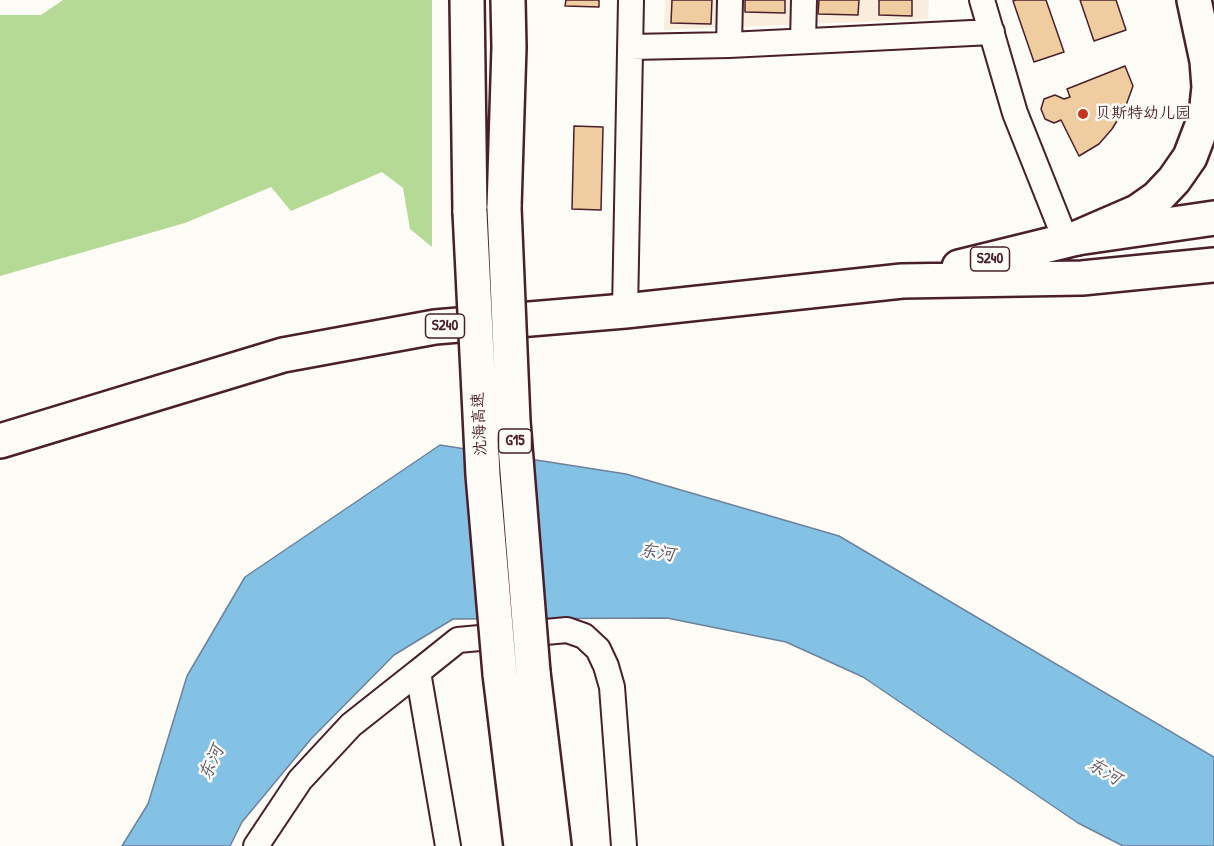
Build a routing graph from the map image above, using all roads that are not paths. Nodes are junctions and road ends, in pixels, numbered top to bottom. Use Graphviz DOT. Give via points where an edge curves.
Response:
graph roads {
  1 [pos="467,0"];
  2 [pos="510,0"];
  3 [pos="631,0"];
  4 [pos="730,0"];
  5 [pos="804,0"];
  6 [pos="982,0"];
  7 [pos="1194,0"];
  8 [pos="1199,0"];
  9 [pos="1214,25"];
  10 [pos="992,32"];
  11 [pos="803,41"];
  12 [pos="729,45"];
  13 [pos="631,47"];
  14 [pos="1214,218"];
  15 [pos="1072,239"];
  16 [pos="1214,265"];
  17 [pos="902,281"];
  18 [pos="625,311"];
  19 [pos="0,441"];
  20 [pos="418,672"];
  21 [pos="256,846"];
  22 [pos="447,846"];
  23 [pos="521,846"];
  24 [pos="554,846"];
  25 [pos="624,846"];
  1 -- 23 [label="main road, 沈海高速 / G15, bridge" via="470,212 483,476 500,674"];
  2 -- 24 [label="main road, 沈海高速 / G15, bridge" via="504,208 513,422 533,672"];
  3 -- 13 [label="street"];
  4 -- 12 [label="street"];
  5 -- 11 [label="street"];
  6 -- 10 [label="street"];
  7 -- 15 [label="main road" via="1209,87 1206,115 1190,157 1174,180 1147,205"];
  8 -- 9 [label="main road"];
  10 -- 11 [label="street"];
  10 -- 15 [label="street" via="1016,113"];
  11 -- 12 [label="street"];
  12 -- 13 [label="street"];
  13 -- 18 [label="street"];
  14 -- 15 [label="main road, S240"];
  15 -- 17 [label="main road, S240"];
  16 -- 17 [label="main road, S240" via="1082,278"];
  17 -- 18 [label="main road, S240"];
  18 -- 19 [label="main road, S240" via="435,327 284,355"];
  20 -- 21 [label="street" via="351,725 300,780"];
  20 -- 22 [label="street"];
  20 -- 25 [label="street" via="458,640 567,630 584,636 598,649 612,687"];
}
